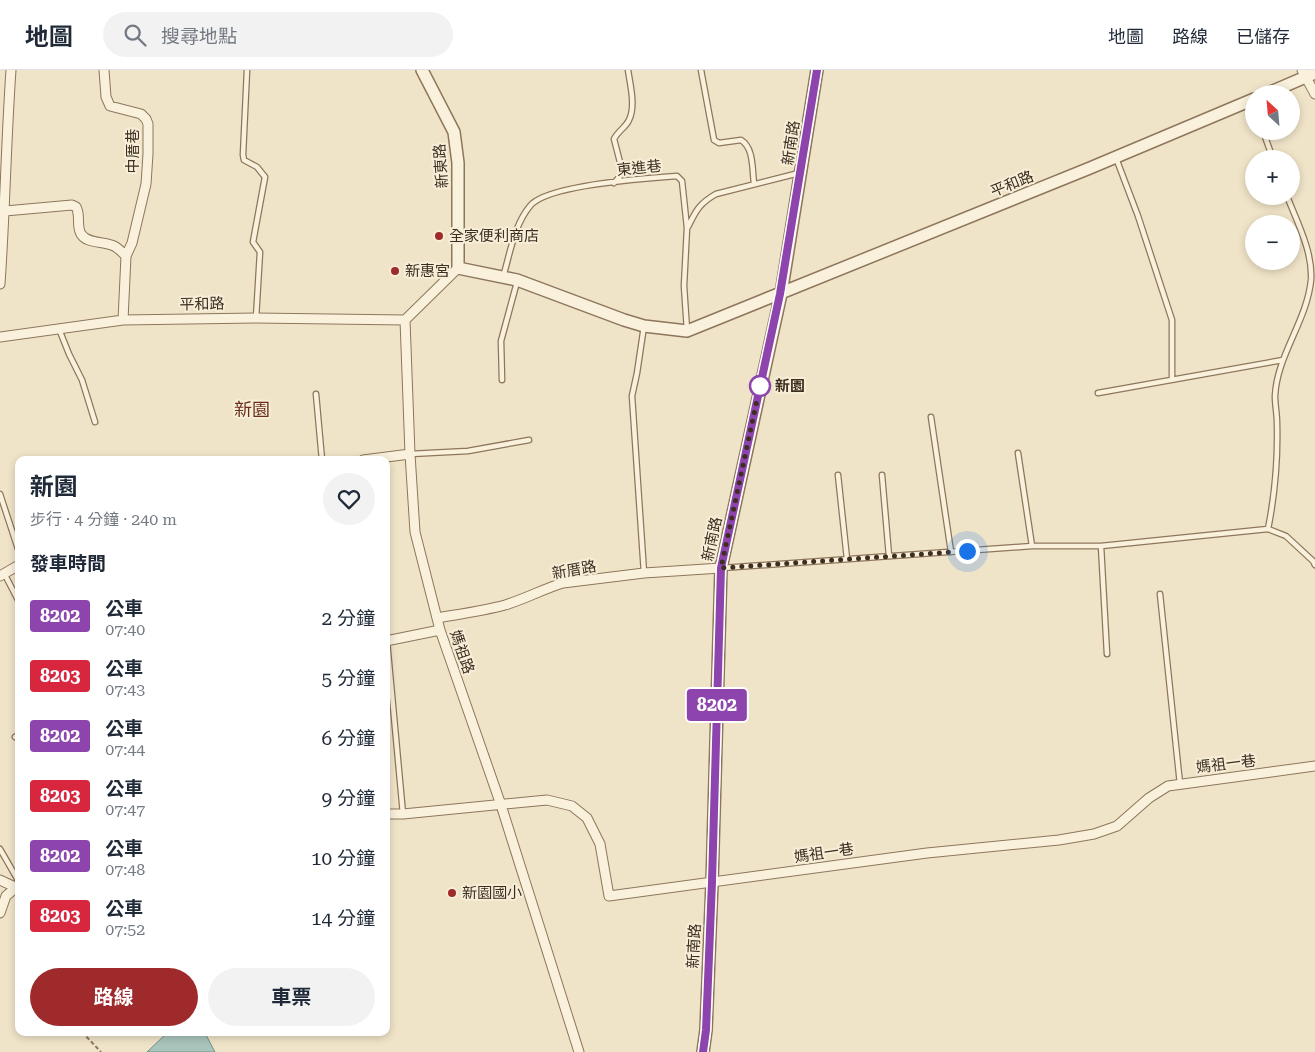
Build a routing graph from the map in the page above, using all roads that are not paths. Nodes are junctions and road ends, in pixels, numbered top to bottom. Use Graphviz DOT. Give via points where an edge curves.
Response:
graph roads {
  1 [pos="11,70"];
  2 [pos="104,70"];
  3 [pos="247,70"];
  4 [pos="422,70"];
  5 [pos="628,70"];
  6 [pos="701,70"];
  7 [pos="817,70"];
  8 [pos="1308,73"];
  9 [pos="1284,85"];
  10 [pos="1315,94"];
  11 [pos="1245,105"];
  12 [pos="1116,157"];
  13 [pos="801,173"];
  14 [pos="614,183"];
  15 [pos="754,183"];
  16 [pos="1290,205"];
  17 [pos="5,211"];
  18 [pos="688,228"];
  19 [pos="126,256"];
  20 [pos="458,268"];
  21 [pos="502,278"];
  22 [pos="517,280"];
  23 [pos="0,284"];
  24 [pos="780,294"];
  25 [pos="256,318"];
  26 [pos="123,320"];
  27 [pos="405,320"];
  28 [pos="644,326"];
  29 [pos="59,329"];
  30 [pos="687,331"];
  31 [pos="0,337"];
  32 [pos="1283,360"];
  33 [pos="502,380"];
  34 [pos="1172,380"];
  35 [pos="1098,393"];
  36 [pos="316,394"];
  37 [pos="931,417"];
  38 [pos="95,422"];
  39 [pos="529,440"];
  40 [pos="1018,453"];
  41 [pos="410,454"];
  42 [pos="322,456"];
  43 [pos="390,456"];
  44 [pos="838,475"];
  45 [pos="882,475"];
  46 [pos="0,494"];
  47 [pos="1268,530"];
  48 [pos="15,540"];
  49 [pos="1032,546"];
  50 [pos="1101,546"];
  51 [pos="951,552"];
  52 [pos="888,556"];
  53 [pos="846,559"];
  54 [pos="1315,565"];
  55 [pos="15,567"];
  56 [pos="721,568"];
  57 [pos="644,573"];
  58 [pos="2,574"];
  59 [pos="1160,594"];
  60 [pos="15,595"];
  61 [pos="437,618"];
  62 [pos="440,630"];
  63 [pos="390,640"];
  64 [pos="1107,654"];
  65 [pos="390,682"];
  66 [pos="1315,766"];
  67 [pos="1180,784"];
  68 [pos="501,805"];
  69 [pos="390,814"];
  70 [pos="403,814"];
  71 [pos="0,850"];
  72 [pos="15,879"];
  73 [pos="0,880"];
  74 [pos="712,882"];
  75 [pos="15,884"];
  76 [pos="15,887"];
  77 [pos="3,895"];
  78 [pos="0,912"];
  79 [pos="580,1052"];
  80 [pos="703,1052"];
  1 -- 17 [label="street"];
  2 -- 19 [label="street, 中厝巷" via="110,106 141,114 148,124 146,184"];
  3 -- 25 [label="lane" via="243,155 244,160 257,167 265,177 253,242 260,252"];
  4 -- 20 [label="street, 新東路" via="454,132 458,163"];
  5 -- 14 [label="lane" via="632,105 629,120 614,139 622,170"];
  6 -- 15 [label="lane" via="714,140 719,143 741,140 747,144"];
  7 -- 13 [label="street, 新南路"];
  8 -- 9 [label="street"];
  8 -- 10 [label="street"];
  11 -- 12 [label="street, 平和路"];
  12 -- 24 [label="street, 平和路"];
  12 -- 34 [label="lane" via="1172,320"];
  13 -- 15 [label="lane"];
  13 -- 24 [label="street, 新南路"];
  14 -- 18 [label="lane, 東進巷" via="677,176 682,182"];
  14 -- 21 [label="lane, 東進巷" via="572,188 538,198 525,213 516,233"];
  15 -- 18 [label="lane" via="716,194 704,201 695,211"];
  16 -- 32 [label="lane" via="1309,257 1311,280 1303,312"];
  17 -- 19 [label="street" via="72,205 78,210 81,235 114,246"];
  17 -- 23 [label="street"];
  18 -- 30 [label="lane, 東進巷" via="684,286"];
  19 -- 26 [label="street, 中厝巷"];
  20 -- 21 [label="street"];
  20 -- 27 [label="street"];
  21 -- 22 [label="street"];
  22 -- 28 [label="street"];
  22 -- 33 [label="lane" via="501,341"];
  24 -- 30 [label="street, 平和路"];
  24 -- 56 [label="street, 新南路"];
  25 -- 26 [label="street, 平和路"];
  25 -- 27 [label="street, 平和路"];
  26 -- 29 [label="street, 平和路"];
  27 -- 41 [label="street, 媽祖路"];
  28 -- 30 [label="street"];
  28 -- 57 [label="lane" via="632,396"];
  29 -- 31 [label="street, 平和路"];
  29 -- 38 [label="lane" via="82,380"];
  32 -- 34 [label="lane"];
  32 -- 47 [label="lane" via="1275,396 1276,486"];
  34 -- 35 [label="lane"];
  36 -- 42 [label="lane"];
  37 -- 51 [label="lane"];
  39 -- 41 [label="lane" via="468,451"];
  40 -- 49 [label="lane"];
  41 -- 43 [label="street"];
  41 -- 61 [label="street, 媽祖路" via="415,532"];
  44 -- 53 [label="lane"];
  45 -- 52 [label="lane"];
  46 -- 48 [label="lane"];
  47 -- 50 [label="lane"];
  47 -- 54 [label="lane" via="1286,536"];
  49 -- 50 [label="lane"];
  49 -- 51 [label="lane"];
  50 -- 64 [label="lane"];
  51 -- 52 [label="lane"];
  52 -- 53 [label="lane"];
  53 -- 56 [label="lane"];
  55 -- 58 [label="street"];
  56 -- 57 [label="street, 新厝路"];
  56 -- 74 [label="street, 新南路"];
  57 -- 61 [label="street, 新厝路" via="563,583 504,606"];
  58 -- 60 [label="lane"];
  59 -- 67 [label="lane"];
  61 -- 62 [label="street, 媽祖路"];
  62 -- 63 [label="street"];
  62 -- 68 [label="street, 媽祖路"];
  65 -- 70 [label="lane"];
  66 -- 67 [label="street, 媽祖一巷"];
  67 -- 74 [label="street, 媽祖一巷" via="1168,786 1149,798 1117,826 1094,834"];
  68 -- 70 [label="street, 媽祖一巷"];
  68 -- 74 [label="street, 媽祖一巷" via="548,800 572,806 588,818 600,844 609,896"];
  68 -- 79 [label="street, 媽祖路"];
  69 -- 70 [label="street, 媽祖一巷"];
  71 -- 72 [label="lane"];
  73 -- 75 [label="street"];
  74 -- 80 [label="street, 新南路"];
  76 -- 77 [label="street"];
  77 -- 78 [label="street"];
}
